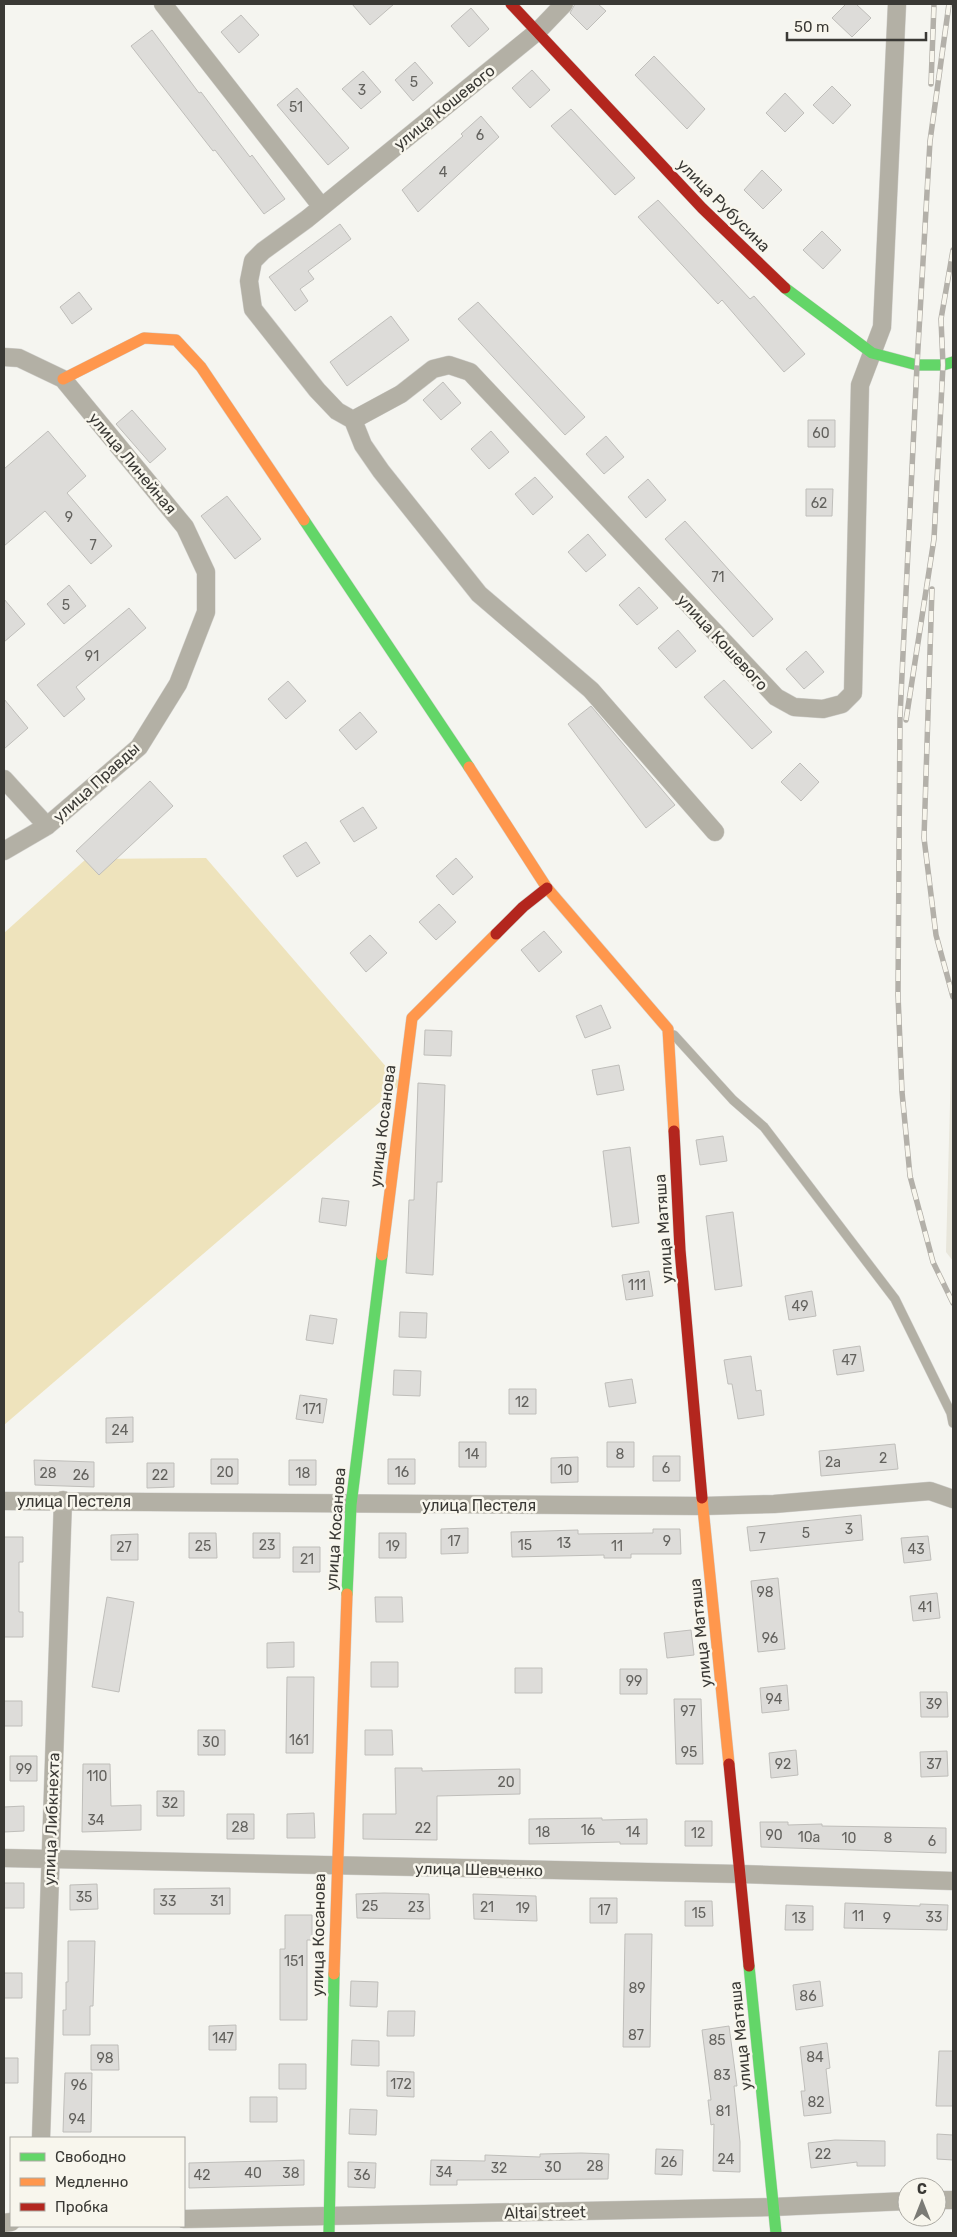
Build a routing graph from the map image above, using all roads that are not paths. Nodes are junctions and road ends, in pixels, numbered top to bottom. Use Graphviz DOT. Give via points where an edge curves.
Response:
graph roads {
  1 [pos="164,4"];
  2 [pos="511,4"];
  3 [pos="564,4"];
  4 [pos="897,4"];
  5 [pos="538,31"];
  6 [pos="321,206"];
  7 [pos="872,352"];
  8 [pos="4,357"];
  9 [pos="953,362"];
  10 [pos="63,379"];
  11 [pos="353,420"];
  12 [pos="206,612"];
  13 [pos="4,779"];
  14 [pos="46,826"];
  15 [pos="715,832"];
  16 [pos="4,851"];
  17 [pos="547,888"];
  18 [pos="668,1029"];
  19 [pos="953,1423"];
  20 [pos="953,1499"];
  21 [pos="4,1500"];
  22 [pos="63,1500"];
  23 [pos="351,1505"];
  24 [pos="703,1506"];
  25 [pos="4,1858"];
  26 [pos="50,1858"];
  27 [pos="336,1867"];
  28 [pos="740,1874"];
  29 [pos="953,1881"];
  30 [pos="41,2137"];
  31 [pos="897,2201"];
  32 [pos="773,2207"];
  33 [pos="185,2219"];
  34 [pos="328,2225"];
  35 [pos="776,2233"];
  1 -- 6 [label="street"];
  2 -- 5 [label="street, улица Рубусина"];
  3 -- 5 [label="street, улица Кошевого"];
  4 -- 7 [label="street, улица Кошевого" via="882,327"];
  5 -- 6 [label="street, улица Кошевого"];
  5 -- 7 [label="street, улица Рубусина" via="702,208 794,296"];
  6 -- 11 [label="street, улица Кошевого" via="253,261 249,281 253,309 317,390 337,411"];
  7 -- 9 [label="street, улица Рубусина" via="917,364"];
  7 -- 11 [label="street, улица Кошевого" via="860,386 854,693 842,704 823,709 794,707 776,697 470,372 449,364 434,369 401,394"];
  8 -- 10 [label="street, улица Линейная" via="19,358"];
  10 -- 12 [label="street, улица Линейная" via="186,527 206,572"];
  10 -- 17 [label="street" via="144,338 176,340 201,367 509,826"];
  11 -- 15 [label="street" via="363,446 381,471 479,594 592,690"];
  12 -- 14 [label="street, улица Правды" via="178,684 139,747"];
  13 -- 14 [label="street"];
  14 -- 16 [label="street, улица Правды"];
  17 -- 18 [label="street"];
  17 -- 23 [label="street, улица Косанова" via="522,907 412,1018"];
  18 -- 19 [label="lane" via="733,1100 764,1127 895,1299"];
  18 -- 24 [label="street, улица Матяша" via="680,1250"];
  20 -- 24 [label="street, улица Пестеля" via="930,1491 774,1504"];
  21 -- 22 [label="street, улица Пестеля"];
  22 -- 23 [label="street, улица Пестеля"];
  22 -- 26 [label="street, улица Либкнехта"];
  23 -- 24 [label="street, улица Пестеля"];
  23 -- 27 [label="street, улица Косанова"];
  24 -- 28 [label="street, улица Матяша"];
  25 -- 26 [label="street, улица Шевченко"];
  26 -- 27 [label="street, улица Шевченко"];
  26 -- 30 [label="street, улица Либкнехта"];
  27 -- 28 [label="street, улица Шевченко"];
  27 -- 34 [label="street, улица Косанова"];
  28 -- 29 [label="street, улица Шевченко"];
  28 -- 32 [label="street, улица Матяша"];
  31 -- 32 [label="street, Altai street"];
  32 -- 34 [label="street, Altai street"];
  32 -- 35 [label="street, улица Матяша"];
  33 -- 34 [label="street, Altai street"];
}
